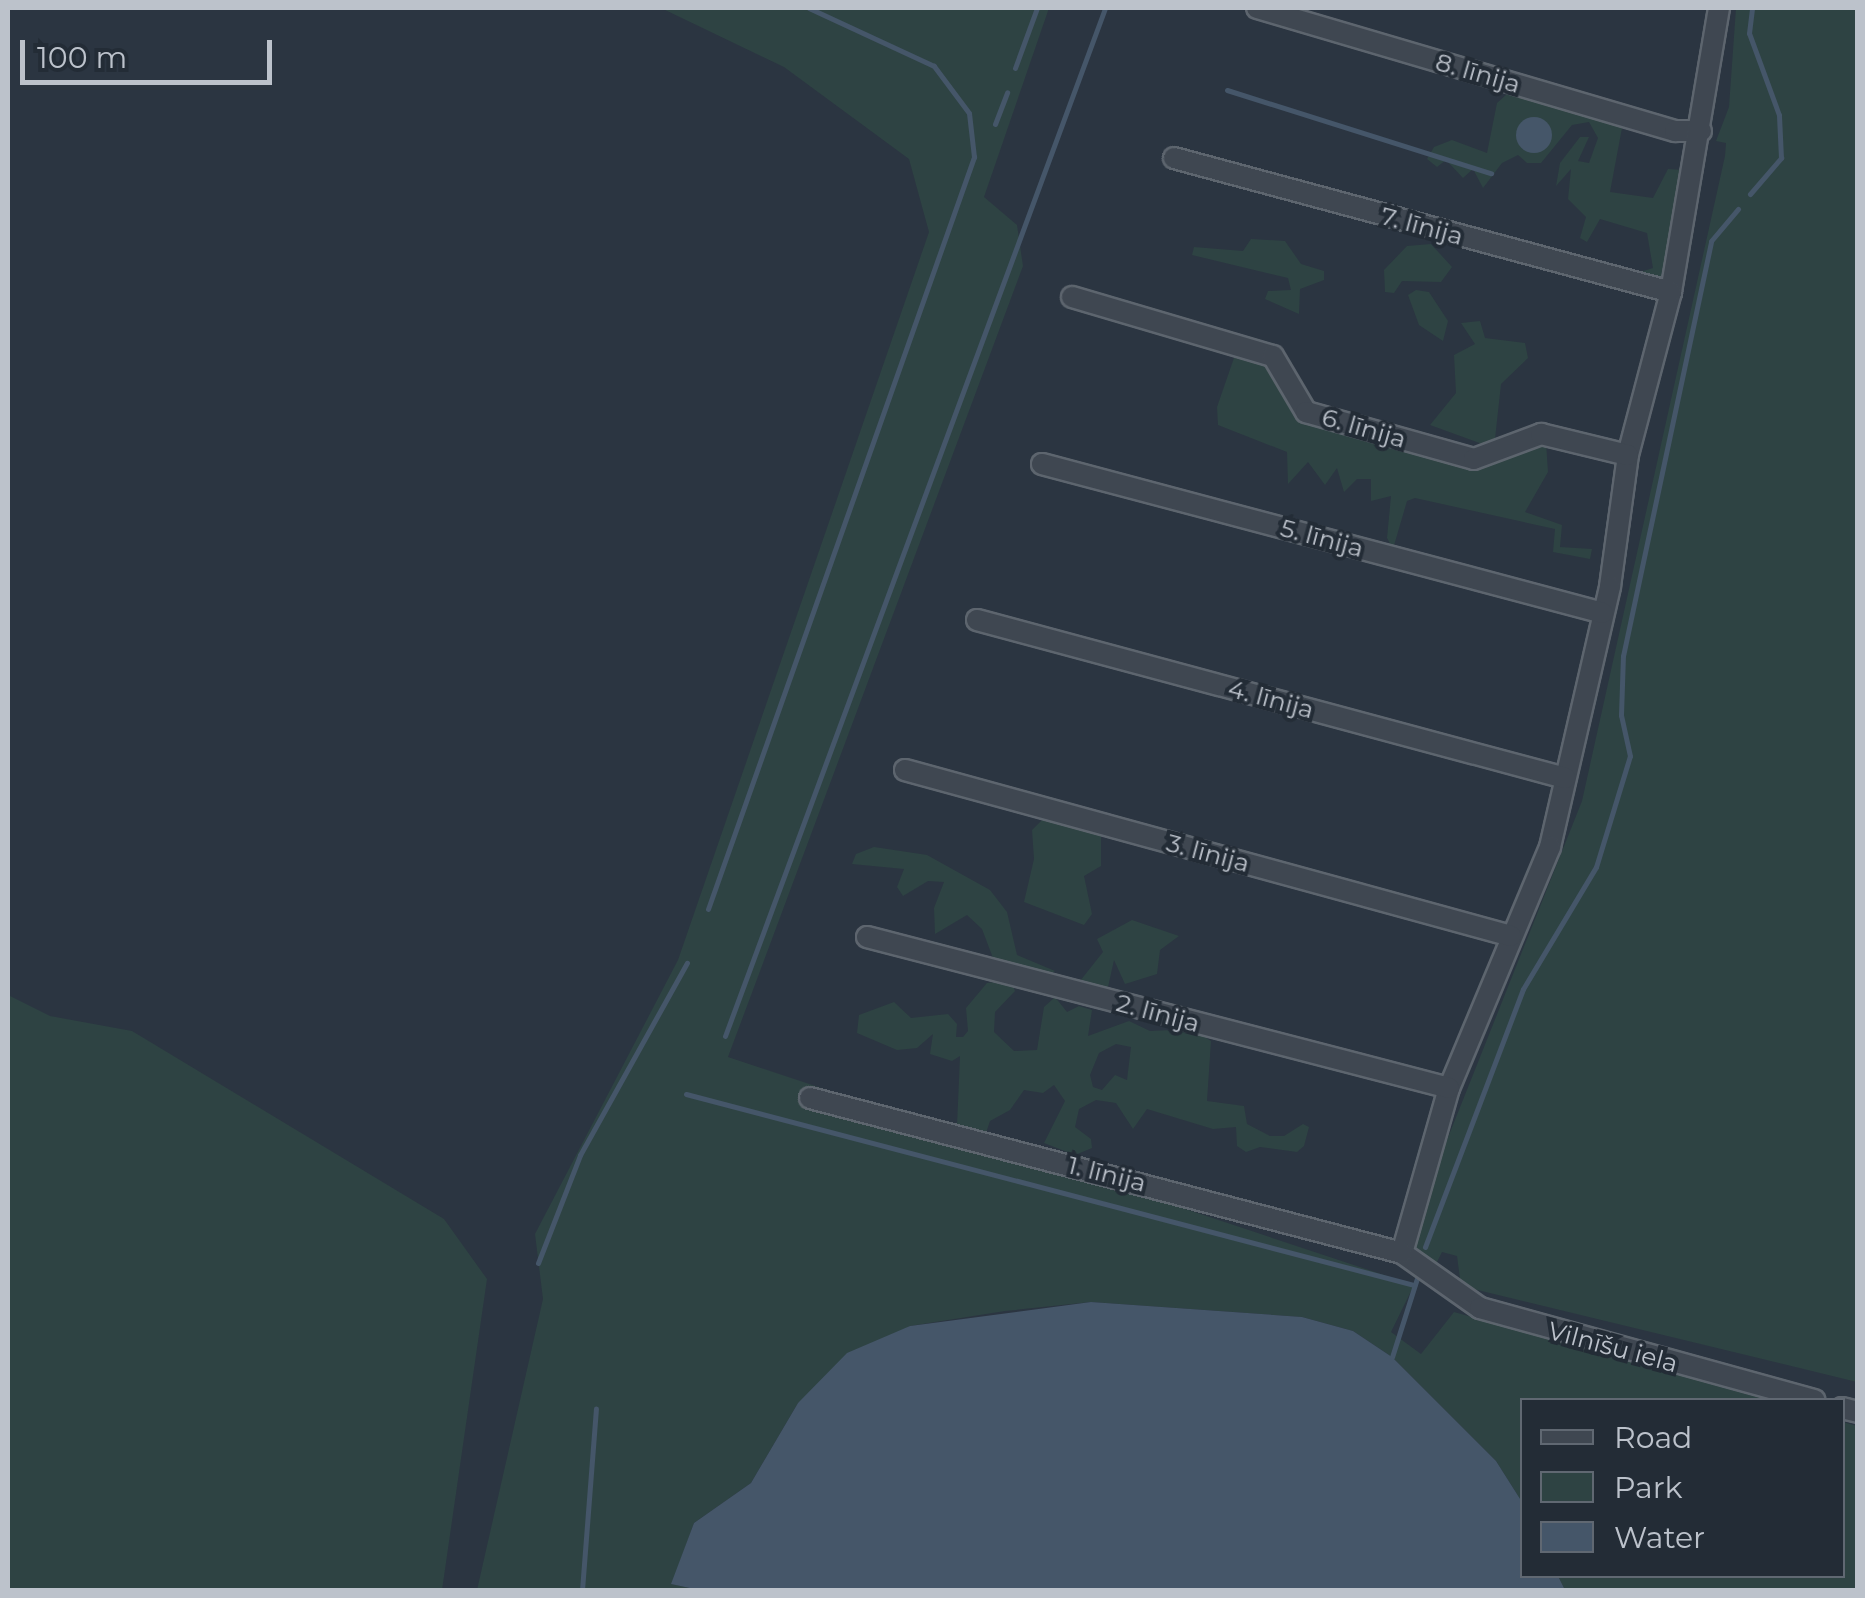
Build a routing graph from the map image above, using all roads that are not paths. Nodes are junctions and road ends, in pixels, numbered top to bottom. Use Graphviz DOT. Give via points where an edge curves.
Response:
graph roads {
  1 [pos="1256,8"];
  2 [pos="1719,8"];
  3 [pos="1700,131"];
  4 [pos="1174,158"];
  5 [pos="1670,292"];
  6 [pos="1072,296"];
  7 [pos="1628,455"];
  8 [pos="1042,464"];
  9 [pos="1603,613"];
  10 [pos="976,620"];
  11 [pos="904,770"];
  12 [pos="1566,778"];
  13 [pos="1511,936"];
  14 [pos="867,937"];
  15 [pos="1449,1088"];
  16 [pos="810,1098"];
  17 [pos="1402,1252"];
  18 [pos="1807,1398"];
  1 -- 3 [label="street, 8. līnija" via="1675,131"];
  2 -- 3 [label="street"];
  3 -- 5 [label="street"];
  4 -- 5 [label="street, 7. līnija"];
  5 -- 7 [label="street"];
  6 -- 7 [label="street, 6. līnija" via="1273,356 1306,412 1474,459 1541,434"];
  7 -- 9 [label="street"];
  8 -- 9 [label="street, 5. līnija"];
  9 -- 12 [label="street"];
  10 -- 12 [label="street, 4. līnija"];
  11 -- 13 [label="street, 3. līnija"];
  12 -- 13 [label="street" via="1550,847"];
  13 -- 15 [label="street"];
  14 -- 15 [label="street, 2. līnija"];
  15 -- 17 [label="street"];
  16 -- 17 [label="street, 1. līnija"];
  17 -- 18 [label="street, Vilnīšu iela" via="1480,1308"];
}
